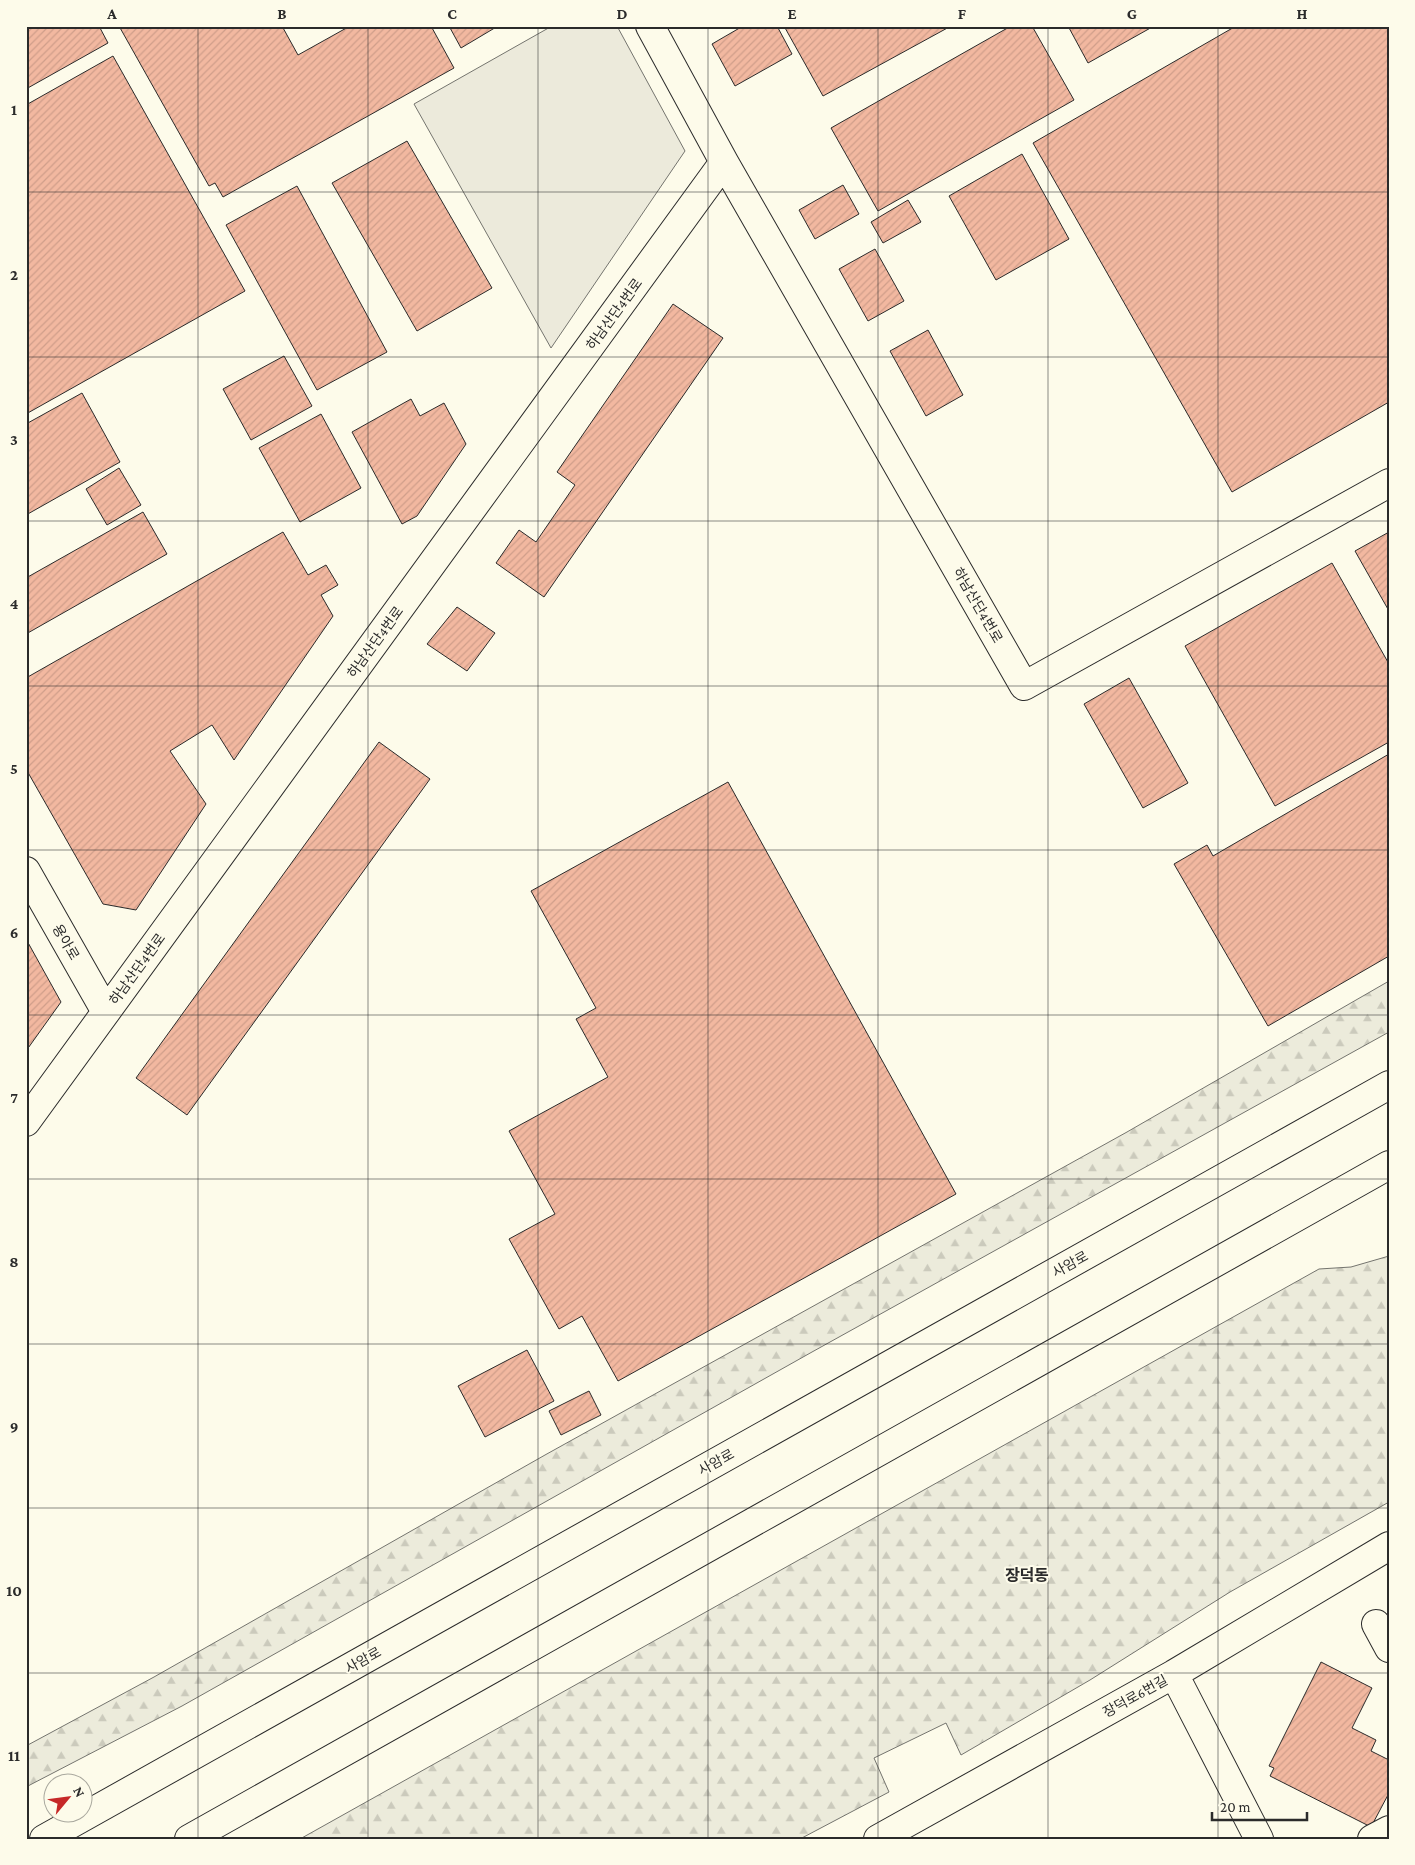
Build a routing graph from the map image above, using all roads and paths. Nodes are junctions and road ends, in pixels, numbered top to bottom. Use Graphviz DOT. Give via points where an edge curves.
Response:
graph roads {
  1 [pos="650,26"];
  2 [pos="724,162"];
  3 [pos="1389,483"];
  4 [pos="26,871"];
  5 [pos="106,1012"];
  6 [pos="1389,1085"];
  7 [pos="26,1122"];
  8 [pos="1389,1165"];
  9 [pos="1389,1546"];
  10 [pos="1376,1624"];
  11 [pos="1389,1648"];
  12 [pos="1174,1674"];
  13 [pos="1389,1830"];
  14 [pos="44,1839"];
  15 [pos="189,1839"];
  16 [pos="878,1839"];
  17 [pos="1260,1839"];
  18 [pos="1372,1839"];
  1 -- 2 [label="street, 하남산단4번로"];
  2 -- 3 [label="street, 하남산단4번로" via="1024,686"];
  2 -- 5 [label="street, 하남산단4번로"];
  4 -- 5 [label="street, 용아로"];
  5 -- 7 [label="street, 하남산단4번로"];
  6 -- 14 [label="street, 사암로"];
  8 -- 15 [label="street"];
  9 -- 12 [label="street, 장덕로6번길"];
  10 -- 11 [label="street"];
  12 -- 16 [label="street, 장덕로6번길"];
  12 -- 17 [label="street"];
  13 -- 18 [label="street"];
}
